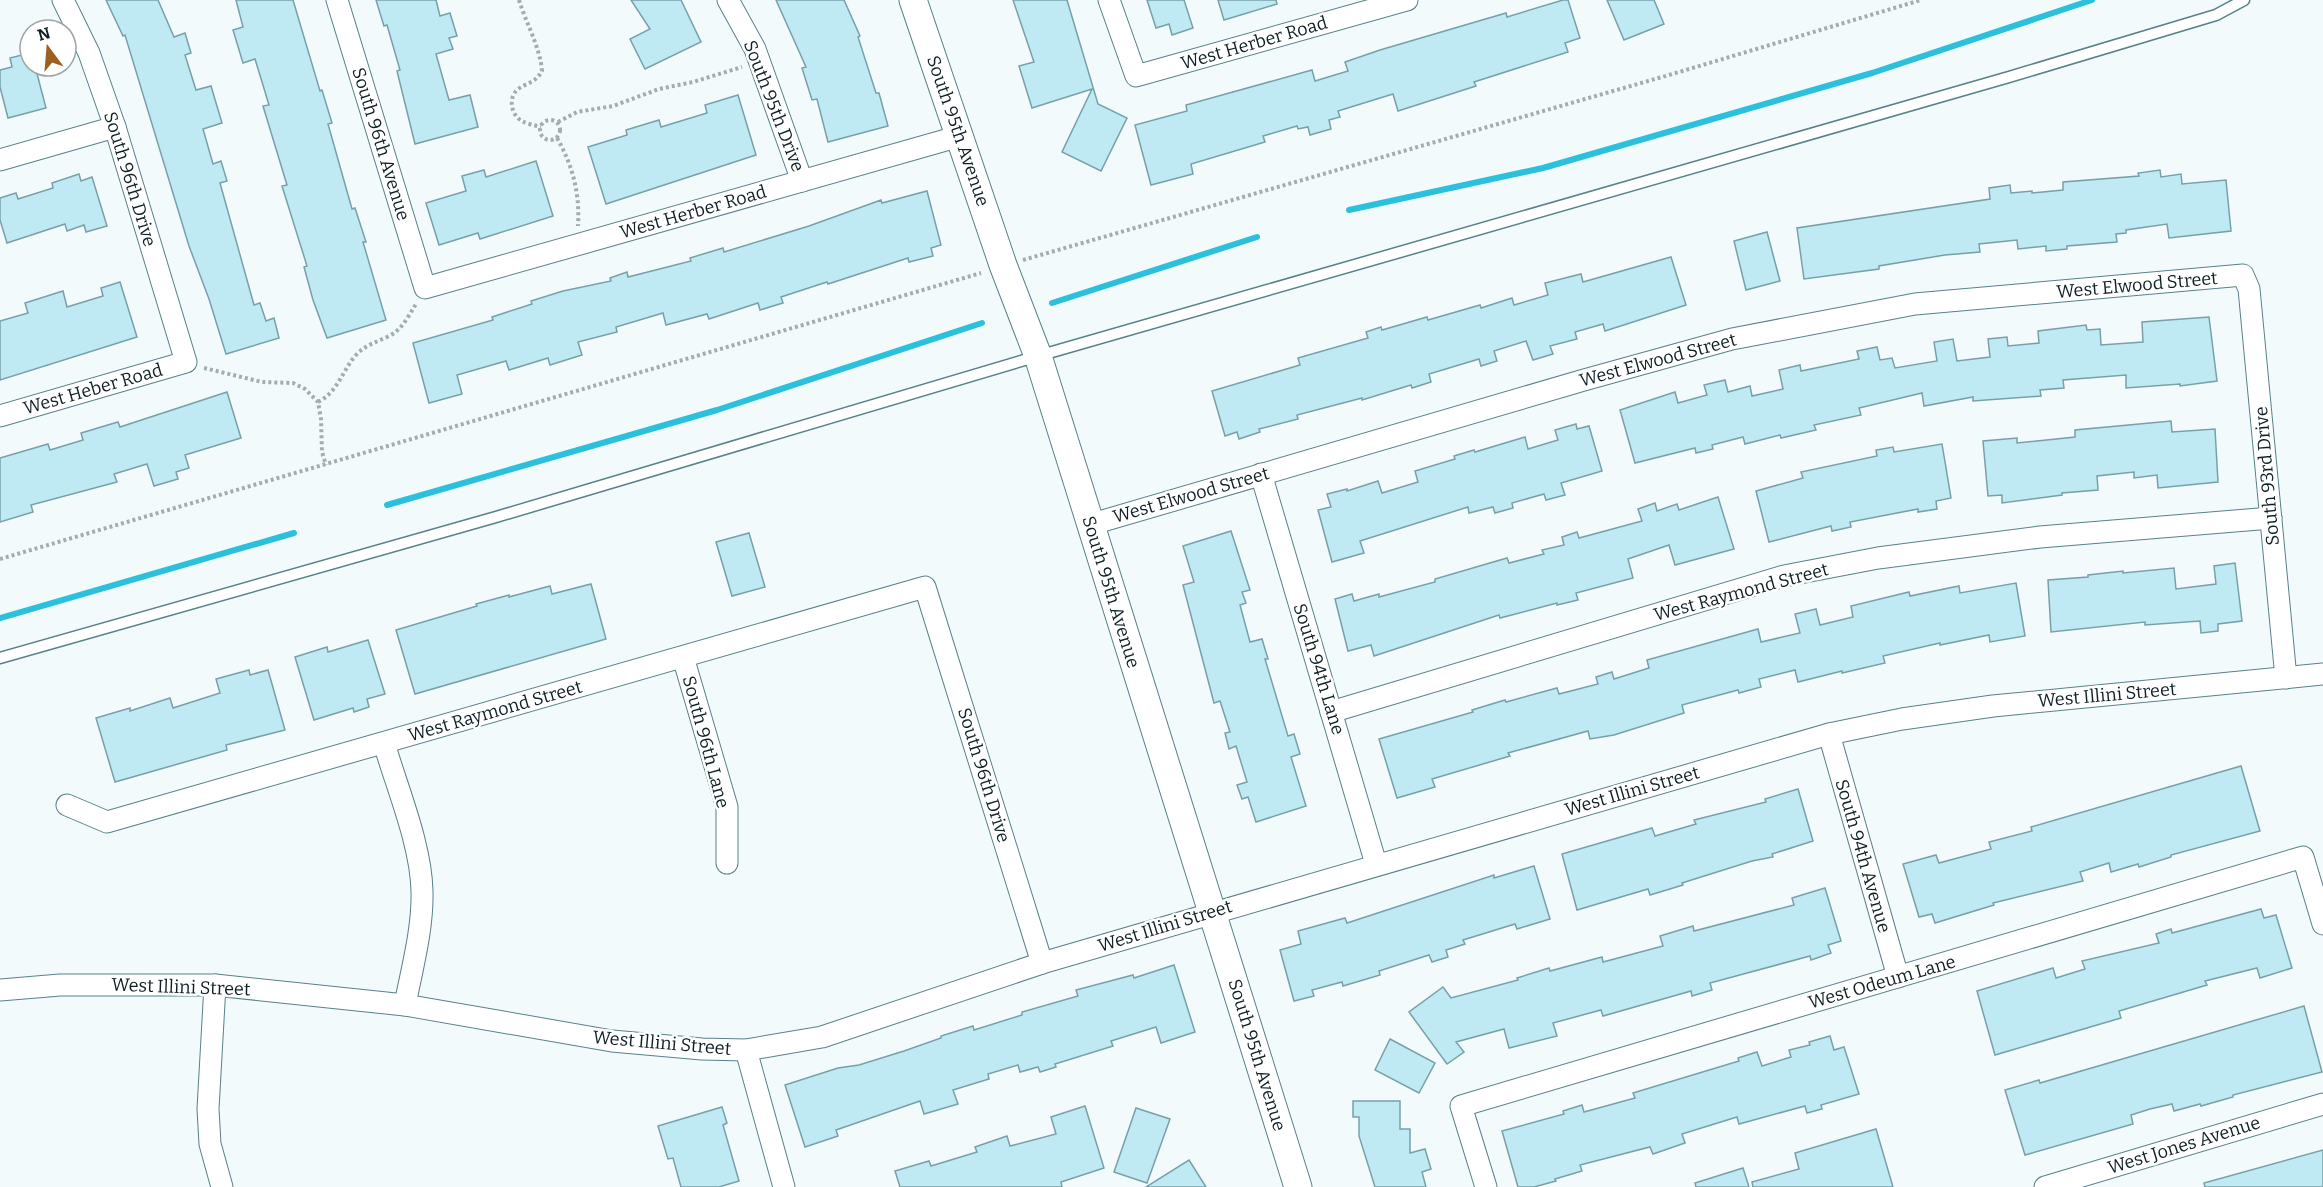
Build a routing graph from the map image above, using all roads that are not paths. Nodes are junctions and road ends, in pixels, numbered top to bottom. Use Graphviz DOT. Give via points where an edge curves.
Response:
graph roads {
  1 [pos="63,0"];
  2 [pos="337,0"];
  3 [pos="728,0"];
  4 [pos="913,0"];
  5 [pos="1110,0"];
  6 [pos="1407,0"];
  7 [pos="2244,0"];
  8 [pos="115,127"];
  9 [pos="960,136"];
  10 [pos="0,160"];
  11 [pos="802,181"];
  12 [pos="2243,275"];
  13 [pos="425,288"];
  14 [pos="1038,356"];
  15 [pos="186,362"];
  16 [pos="0,416"];
  17 [pos="1261,474"];
  18 [pos="2271,518"];
  19 [pos="1089,525"];
  20 [pos="925,587"];
  21 [pos="683,657"];
  22 [pos="0,658"];
  23 [pos="2323,674"];
  24 [pos="2286,678"];
  25 [pos="1331,712"];
  26 [pos="1829,734"];
  27 [pos="384,743"];
  28 [pos="67,805"];
  29 [pos="727,863"];
  30 [pos="1376,864"];
  31 [pos="1212,912"];
  32 [pos="2323,924"];
  33 [pos="1042,963"];
  34 [pos="1898,977"];
  35 [pos="216,985"];
  36 [pos="0,990"];
  37 [pos="405,1005"];
  38 [pos="746,1050"];
  39 [pos="2323,1104"];
  40 [pos="222,1187"];
  41 [pos="784,1187"];
  42 [pos="1298,1187"];
  43 [pos="1486,1187"];
  44 [pos="2045,1187"];
  1 -- 8 [label="street, South 96th Drive" via="89,53"];
  2 -- 13 [label="street, South 96th Avenue"];
  3 -- 11 [label="street, South 95th Drive" via="755,49"];
  4 -- 9 [label="street, South 95th Avenue"];
  5 -- 6 [label="street, West Herber Road" via="1136,76"];
  7 -- 14 [label="lane" via="2216,15 2009,77"];
  8 -- 10 [label="street"];
  8 -- 15 [label="street, South 96th Drive"];
  9 -- 11 [label="street, West Herber Road"];
  9 -- 14 [label="street, South 95th Avenue"];
  11 -- 13 [label="street, West Herber Road"];
  12 -- 17 [label="street, West Elwood Street" via="1916,304 1732,339"];
  12 -- 18 [label="street, South 93rd Drive" via="2249,289"];
  14 -- 19 [label="street, South 95th Avenue"];
  14 -- 22 [label="lane" via="507,514"];
  15 -- 16 [label="street, West Heber Road"];
  17 -- 19 [label="street, West Elwood Street"];
  17 -- 25 [label="street, South 94th Lane"];
  18 -- 24 [label="street, South 93rd Drive"];
  18 -- 25 [label="street, West Raymond Street" via="2040,537 1878,558 1784,576"];
  19 -- 31 [label="street, South 95th Avenue"];
  20 -- 21 [label="street, West Raymond Street"];
  20 -- 33 [label="street, South 96th Drive"];
  21 -- 27 [label="street, West Raymond Street"];
  21 -- 29 [label="street, South 96th Lane" via="727,807"];
  23 -- 24 [label="street, West Illini Street"];
  24 -- 26 [label="street, West Illini Street" via="1993,706"];
  25 -- 30 [label="street, South 94th Lane"];
  26 -- 30 [label="street, West Illini Street"];
  26 -- 34 [label="street, South 94th Avenue"];
  27 -- 28 [label="street, West Raymond Street" via="107,822"];
  27 -- 37 [label="street" via="418,856 422,891"];
  30 -- 31 [label="street, West Illini Street"];
  31 -- 33 [label="street, West Illini Street"];
  31 -- 42 [label="street, South 95th Avenue"];
  32 -- 34 [label="street, West Odeum Lane" via="2303,857"];
  33 -- 38 [label="street, West Illini Street" via="822,1037"];
  34 -- 43 [label="street, West Odeum Lane" via="1461,1106"];
  35 -- 36 [label="street, West Illini Street" via="60,985"];
  35 -- 37 [label="street, West Illini Street"];
  35 -- 40 [label="street" via="208,1109 210,1144"];
  37 -- 38 [label="street, West Illini Street" via="612,1041"];
  38 -- 41 [label="street"];
  39 -- 44 [label="street, West Jones Avenue"];
}
